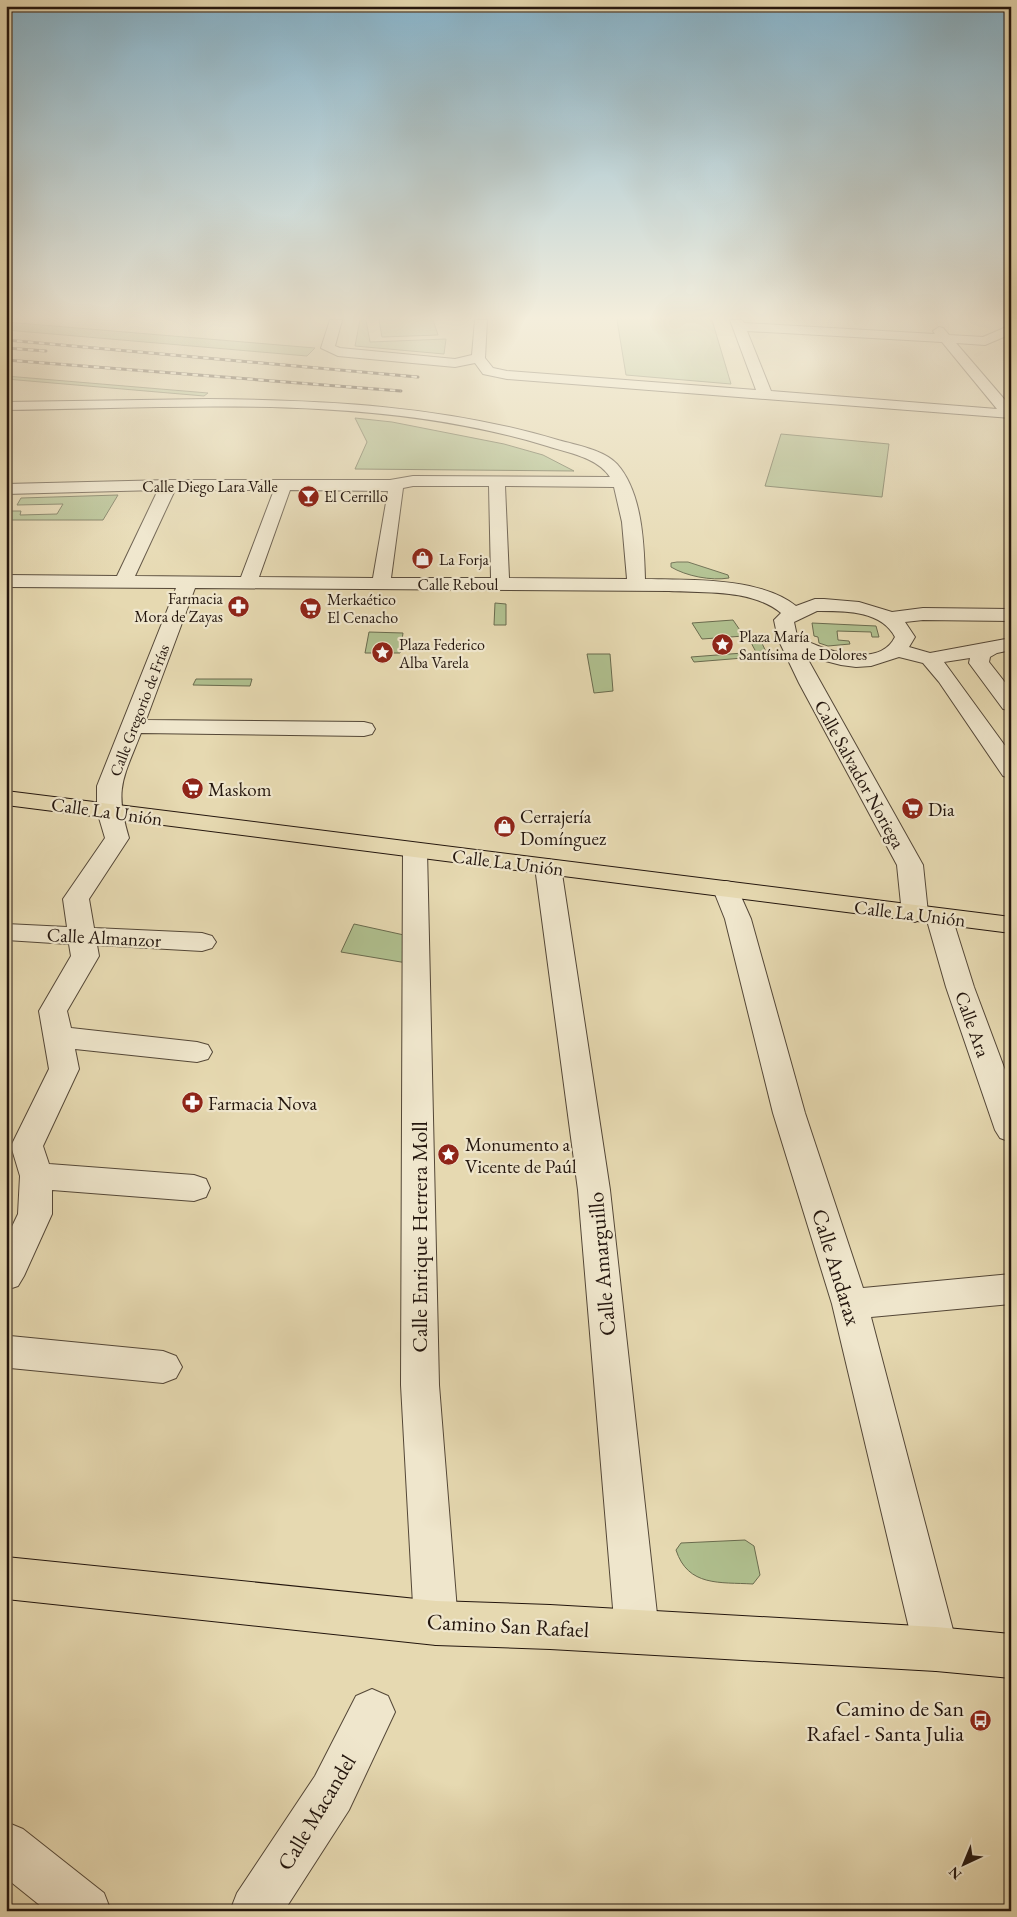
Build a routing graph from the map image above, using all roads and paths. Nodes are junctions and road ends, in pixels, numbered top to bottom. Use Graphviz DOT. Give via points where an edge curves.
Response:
graph roads {
  1 [pos="375,409"];
  2 [pos="951,409"];
  3 [pos="1010,414"];
  4 [pos="497,480"];
  5 [pos="622,482"];
  6 [pos="169,485"];
  7 [pos="284,485"];
  8 [pos="390,485"];
  9 [pos="6,489"];
  10 [pos="6,581"];
  11 [pos="123,582"];
  12 [pos="187,582"];
  13 [pos="248,583"];
  14 [pos="381,584"];
  15 [pos="500,584"];
  16 [pos="636,585"];
  17 [pos="793,613"];
  18 [pos="1011,615"];
  19 [pos="886,618"];
  20 [pos="788,639"];
  21 [pos="1005,645"];
  22 [pos="897,650"];
  23 [pos="930,658"];
  24 [pos="1011,704"];
  25 [pos="132,726"];
  26 [pos="364,729"];
  27 [pos="1011,771"];
  28 [pos="6,798"];
  29 [pos="109,811"];
  30 [pos="415,850"];
  31 [pos="548,867"];
  32 [pos="726,889"];
  33 [pos="927,915"];
  34 [pos="1011,925"];
  35 [pos="6,932"];
  36 [pos="83,935"];
  37 [pos="202,942"];
  38 [pos="58,1037"];
  39 [pos="197,1052"];
  40 [pos="1011,1130"];
  41 [pos="36,1176"];
  42 [pos="194,1188"];
  43 [pos="6,1276"];
  44 [pos="1011,1289"];
  45 [pos="850,1304"];
  46 [pos="7,1353"];
  47 [pos="163,1367"];
  48 [pos="6,1578"];
  49 [pos="436,1622"];
  50 [pos="636,1632"];
  51 [pos="936,1649"];
  52 [pos="1011,1656"];
  53 [pos="372,1712"];
  54 [pos="6,1846"];
  55 [pos="86,1911"];
  56 [pos="255,1911"];
  1 -- 5 [label="street" via="528,436 578,450 610,466"];
  2 -- 3 [label="street"];
  4 -- 5 [label="street, Calle Diego Lara Valle"];
  4 -- 8 [label="street, Calle Diego Lara Valle" via="413,481"];
  4 -- 15 [label="street"];
  5 -- 16 [label="street" via="636,556"];
  6 -- 7 [label="street, Calle Diego Lara Valle"];
  6 -- 9 [label="street, Calle Diego Lara Valle"];
  6 -- 11 [label="street"];
  7 -- 8 [label="street, Calle Diego Lara Valle"];
  7 -- 13 [label="street"];
  8 -- 14 [label="street" via="396,489"];
  10 -- 11 [label="street, Calle Reboul"];
  11 -- 12 [label="street, Calle Reboul"];
  12 -- 13 [label="street, Calle Reboul"];
  12 -- 25 [label="street, Calle Gregorio de Frías"];
  13 -- 14 [label="street, Calle Reboul"];
  14 -- 15 [label="street, Calle Reboul"];
  15 -- 16 [label="street, Calle Reboul"];
  16 -- 17 [label="street, Calle Reboul" via="749,593 777,602"];
  17 -- 19 [label="street" via="815,605 845,605 873,611"];
  17 -- 20 [label="street" via="784,620"];
  18 -- 19 [label="street" via="923,614"];
  19 -- 22 [label="street" via="896,622 905,637"];
  20 -- 22 [label="street" via="810,652 851,660 876,658"];
  20 -- 33 [label="street, Calle Salvador Noriega" via="910,865"];
  21 -- 23 [label="street"];
  21 -- 24 [label="street" via="983,652 979,663"];
  22 -- 23 [label="street"];
  23 -- 27 [label="street"];
  25 -- 26 [label="street"];
  25 -- 29 [label="street, Calle Gregorio de Frías" via="109,786"];
  28 -- 29 [label="main road, Calle La Unión"];
  29 -- 30 [label="main road, Calle La Unión"];
  29 -- 36 [label="street, Calle Gregorio de Frías" via="117,838 76,899"];
  30 -- 31 [label="main road, Calle La Unión"];
  30 -- 49 [label="street, Calle Enrique Herrera Moll" via="420,1385"];
  31 -- 32 [label="main road, Calle La Unión"];
  31 -- 50 [label="street, Calle Amarguillo" via="594,1190"];
  32 -- 33 [label="main road, Calle La Unión"];
  32 -- 45 [label="street, Calle Andarax" via="738,919 789,1113"];
  33 -- 34 [label="main road, Calle La Unión"];
  33 -- 40 [label="street, Calle Ara" via="960,987"];
  35 -- 36 [label="street, Calle Almanzor"];
  36 -- 37 [label="street, Calle Almanzor"];
  36 -- 38 [label="street" via="85,956 53,1011"];
  38 -- 39 [label="street"];
  38 -- 41 [label="street" via="64,1069 27,1146"];
  41 -- 42 [label="street"];
  41 -- 43 [label="street" via="35,1214"];
  44 -- 45 [label="street"];
  45 -- 51 [label="street, Calle Andarax"];
  46 -- 47 [label="street"];
  48 -- 49 [label="main road, Camino San Rafael"];
  49 -- 50 [label="main road, Camino San Rafael"];
  50 -- 51 [label="main road, Camino San Rafael"];
  51 -- 52 [label="main road, Camino San Rafael"];
  53 -- 56 [label="street, Calle Macandel" via="332,1793"];
  54 -- 55 [label="street"];
}
